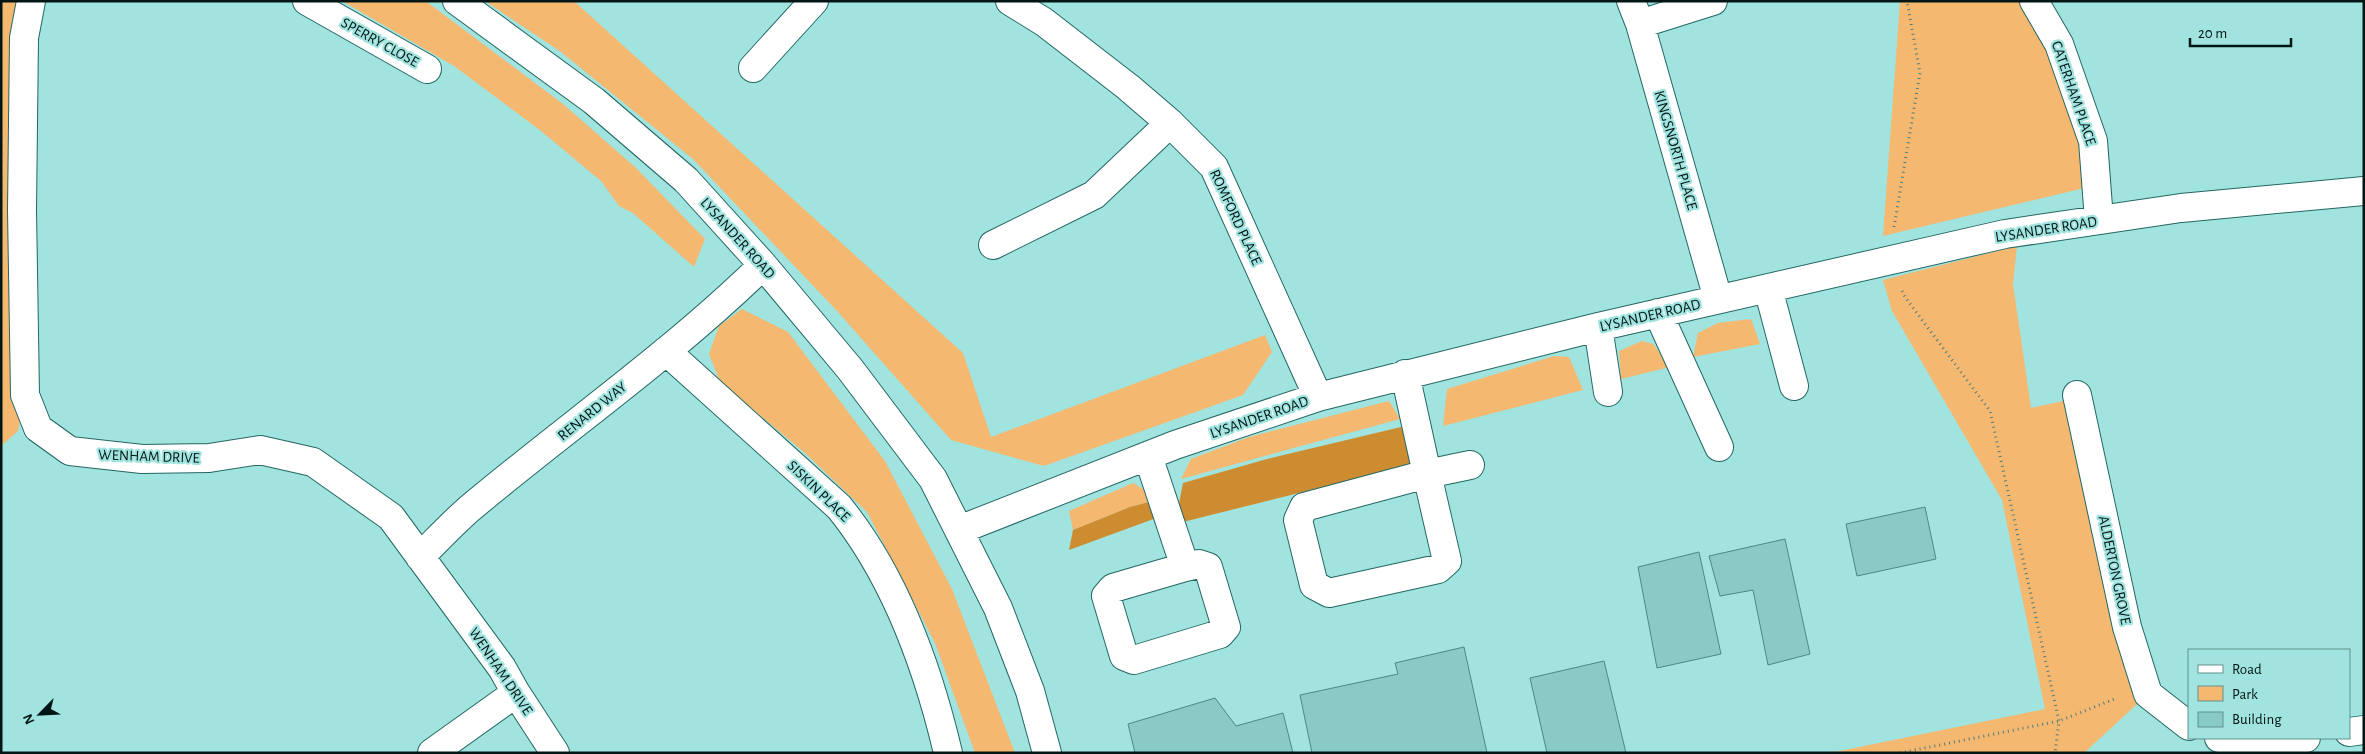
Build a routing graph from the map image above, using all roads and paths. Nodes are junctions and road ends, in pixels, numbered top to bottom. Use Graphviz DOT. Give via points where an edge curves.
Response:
graph roads {
  1 [pos="31,1"];
  2 [pos="307,1"];
  3 [pos="457,1"];
  4 [pos="814,1"];
  5 [pos="1010,1"];
  6 [pos="1713,1"];
  7 [pos="1906,1"];
  8 [pos="2034,1"];
  9 [pos="1636,12"];
  10 [pos="753,68"];
  11 [pos="427,69"];
  12 [pos="1170,123"];
  13 [pos="2364,191"];
  14 [pos="2099,220"];
  15 [pos="993,246"];
  16 [pos="1889,261"];
  17 [pos="763,265"];
  18 [pos="1768,288"];
  19 [pos="1718,299"];
  20 [pos="1658,313"];
  21 [pos="1598,327"];
  22 [pos="666,351"];
  23 [pos="1405,374"];
  24 [pos="1794,386"];
  25 [pos="1608,392"];
  26 [pos="2076,395"];
  27 [pos="1318,397"];
  28 [pos="1720,447"];
  29 [pos="1148,456"];
  30 [pos="1470,465"];
  31 [pos="1428,474"];
  32 [pos="959,530"];
  33 [pos="420,557"];
  34 [pos="1185,567"];
  35 [pos="2146,686"];
  36 [pos="516,693"];
  37 [pos="2059,721"];
  38 [pos="2188,725"];
  39 [pos="2364,730"];
  40 [pos="2350,732"];
  41 [pos="2225,739"];
  42 [pos="2297,739"];
  43 [pos="432,753"];
  44 [pos="555,753"];
  45 [pos="948,753"];
  46 [pos="1047,753"];
  47 [pos="1900,753"];
  48 [pos="2055,753"];
  1 -- 33 [label="street, WENHAM DRIVE" via="24,38 22,219 25,395 38,428 70,451 142,459 209,458 260,450 313,462 391,517"];
  2 -- 11 [label="street, SPERRY CLOSE"];
  3 -- 17 [label="street, LYSANDER ROAD" via="594,101 686,180"];
  4 -- 10 [label="street"];
  5 -- 12 [label="street, ROMFORD PLACE" via="1044,22"];
  6 -- 9 [label="street"];
  7 -- 16 [label="path" via="1920,74"];
  8 -- 14 [label="street, CATERHAM PLACE" via="2059,44 2093,141"];
  9 -- 19 [label="street, KINGSNORTH PLACE"];
  12 -- 15 [label="street" via="1094,195"];
  12 -- 27 [label="street, ROMFORD PLACE" via="1214,168"];
  13 -- 14 [label="street, LYSANDER ROAD" via="2181,208"];
  14 -- 16 [label="street, LYSANDER ROAD" via="2005,234"];
  16 -- 18 [label="street, LYSANDER ROAD"];
  16 -- 37 [label="path" via="1905,297 1990,411"];
  17 -- 22 [label="street, RENARD WAY" via="732,296"];
  17 -- 32 [label="street, LYSANDER ROAD" via="850,369 933,479"];
  18 -- 19 [label="street, LYSANDER ROAD"];
  18 -- 24 [label="street"];
  19 -- 20 [label="street, LYSANDER ROAD"];
  20 -- 21 [label="street, LYSANDER ROAD"];
  20 -- 28 [label="street"];
  21 -- 23 [label="street, LYSANDER ROAD"];
  21 -- 25 [label="street"];
  22 -- 33 [label="street, RENARD WAY" via="468,510"];
  22 -- 45 [label="street, SISKIN PLACE" via="839,507 860,532 915,644 934,696"];
  23 -- 27 [label="street, LYSANDER ROAD"];
  23 -- 31 [label="street"];
  26 -- 35 [label="street, ALDERTON GROVE" via="2127,627"];
  27 -- 29 [label="street, LYSANDER ROAD"];
  29 -- 32 [label="street, LYSANDER ROAD"];
  29 -- 34 [label="street"];
  30 -- 31 [label="street"];
  31 -- 31 [label="street" via="1304,507 1298,520 1314,585 1329,594 1438,568 1446,561"];
  32 -- 46 [label="street, LYSANDER ROAD" via="1005,626 1030,691"];
  33 -- 36 [label="street, WENHAM DRIVE" via="502,668"];
  35 -- 37 [label="path"];
  35 -- 38 [label="street, ALDERTON GROVE" via="2148,694"];
  36 -- 43 [label="street"];
  36 -- 44 [label="street, WENHAM DRIVE"];
  37 -- 47 [label="path"];
  37 -- 48 [label="path"];
  39 -- 40 [label="street"];
  41 -- 42 [label="street" via="2254,744"];
}
